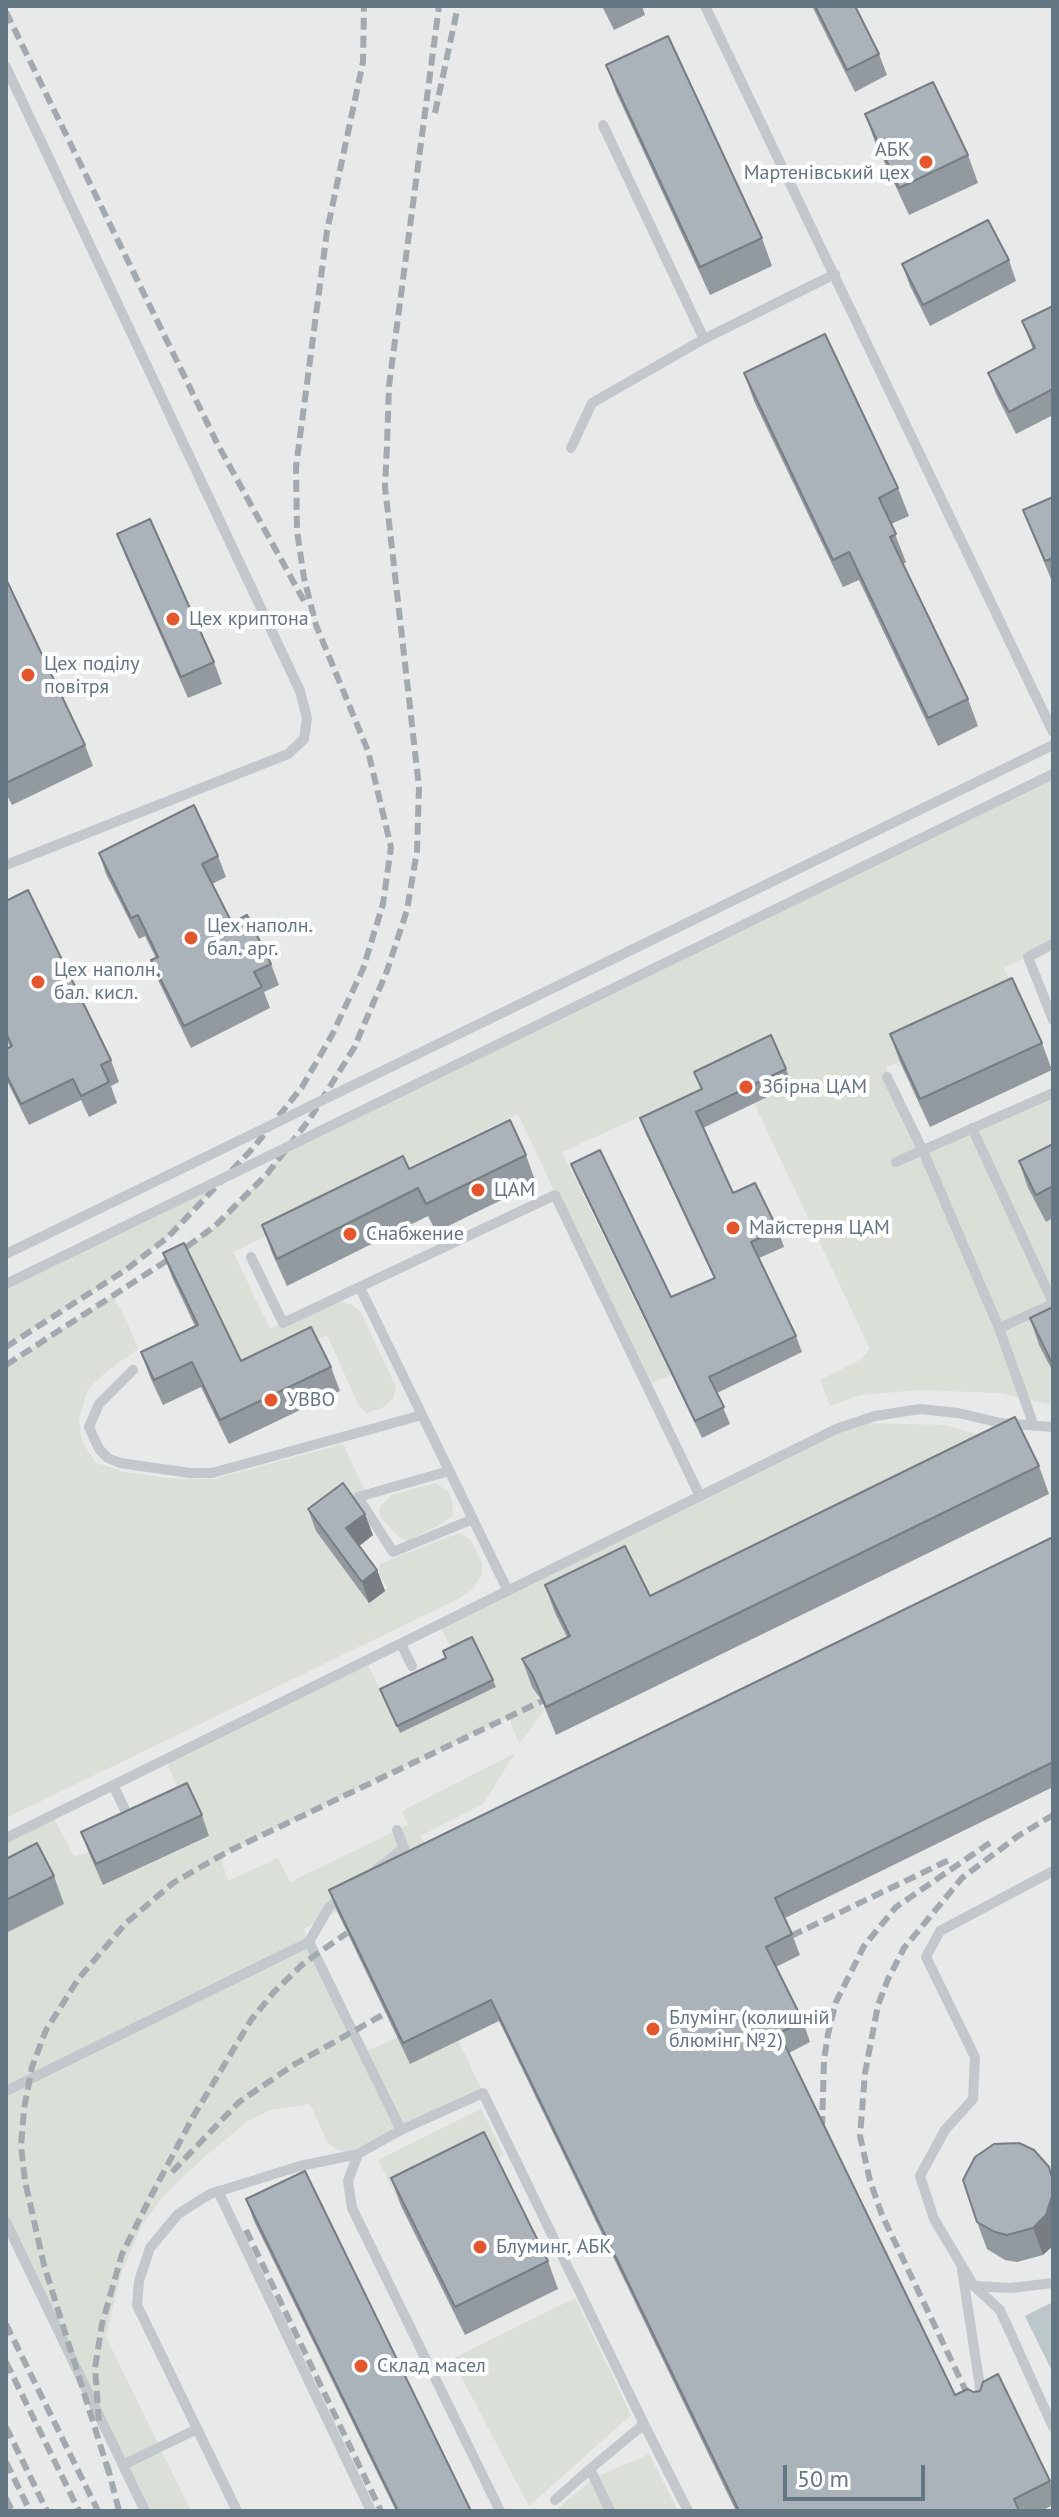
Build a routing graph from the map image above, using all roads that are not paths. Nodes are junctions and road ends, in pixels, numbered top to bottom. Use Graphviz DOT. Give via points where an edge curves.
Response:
graph roads {
  1 [pos="705,6"];
  2 [pos="6,67"];
  3 [pos="603,125"];
  4 [pos="835,274"];
  5 [pos="704,339"];
  6 [pos="571,448"];
  7 [pos="1053,732"];
  8 [pos="1053,745"];
  9 [pos="1053,774"];
  10 [pos="6,865"];
  11 [pos="1053,944"];
  12 [pos="1053,1020"];
  13 [pos="887,1077"];
  14 [pos="1053,1093"];
  15 [pos="972,1128"];
  16 [pos="923,1151"];
  17 [pos="896,1162"];
  18 [pos="6,1254"];
  19 [pos="251,1257"];
  20 [pos="6,1284"];
  21 [pos="360,1288"];
  22 [pos="1053,1304"];
  23 [pos="999,1328"];
  24 [pos="133,1370"];
  25 [pos="422,1415"];
  26 [pos="1034,1426"];
  27 [pos="1053,1427"];
  28 [pos="449,1471"];
  29 [pos="700,1496"];
  30 [pos="473,1519"];
  31 [pos="508,1591"];
  32 [pos="401,1644"];
  33 [pos="412,1666"];
  34 [pos="113,1785"];
  35 [pos="129,1818"];
  36 [pos="397,1830"];
  37 [pos="6,1838"];
  38 [pos="1053,1871"];
  39 [pos="366,1877"];
  40 [pos="354,1887"];
  41 [pos="309,1942"];
  42 [pos="6,2091"];
  43 [pos="401,2130"];
  44 [pos="358,2154"];
  45 [pos="218,2191"];
  46 [pos="6,2222"];
  47 [pos="961,2264"];
  48 [pos="1053,2283"];
  49 [pos="974,2286"];
  50 [pos="983,2406"];
  51 [pos="644,2424"];
  52 [pos="1053,2427"];
  53 [pos="197,2429"];
  54 [pos="123,2465"];
  55 [pos="590,2469"];
  56 [pos="555,2500"];
  57 [pos="145,2511"];
  58 [pos="237,2511"];
  59 [pos="371,2511"];
  60 [pos="500,2511"];
  61 [pos="610,2511"];
  62 [pos="688,2511"];
  1 -- 4 [label="lane"];
  2 -- 10 [label="lane" via="300,691 307,718 304,739 288,754"];
  3 -- 5 [label="lane"];
  4 -- 5 [label="lane"];
  4 -- 7 [label="lane"];
  5 -- 6 [label="lane" via="592,403"];
  8 -- 18 [label="lane, bridge"];
  9 -- 20 [label="lane, bridge"];
  11 -- 12 [label="lane" via="1028,957"];
  13 -- 16 [label="lane"];
  14 -- 15 [label="lane"];
  15 -- 16 [label="lane"];
  15 -- 22 [label="lane"];
  16 -- 17 [label="lane"];
  16 -- 23 [label="lane"];
  19 -- 21 [label="lane" via="283,1323"];
  21 -- 25 [label="lane"];
  21 -- 29 [label="lane" via="555,1195"];
  22 -- 23 [label="lane"];
  23 -- 26 [label="lane"];
  24 -- 25 [label="lane" via="99,1404 89,1427 99,1449 120,1463 212,1473"];
  25 -- 28 [label="lane"];
  26 -- 27 [label="lane"];
  26 -- 29 [label="lane" via="920,1409 875,1416 836,1429"];
  28 -- 30 [label="lane"];
  28 -- 30 [label="lane" via="358,1497 393,1552"];
  29 -- 31 [label="lane"];
  30 -- 31 [label="lane"];
  31 -- 32 [label="lane"];
  32 -- 33 [label="lane"];
  32 -- 34 [label="lane"];
  34 -- 35 [label="lane"];
  34 -- 37 [label="lane"];
  36 -- 39 [label="lane" via="404,1848"];
  38 -- 47 [label="lane" via="940,1931 926,1957 975,2057 973,2099 945,2130 920,2176 934,2219"];
  40 -- 41 [label="lane" via="329,1907"];
  41 -- 42 [label="lane"];
  41 -- 43 [label="lane"];
  43 -- 44 [label="lane"];
  43 -- 51 [label="lane" via="483,2093"];
  44 -- 45 [label="lane"];
  44 -- 60 [label="lane" via="348,2181 352,2208"];
  45 -- 53 [label="lane" via="178,2214 150,2248 139,2281 137,2305"];
  45 -- 59 [label="lane"];
  46 -- 54 [label="lane"];
  47 -- 49 [label="lane"];
  47 -- 50 [label="lane"];
  48 -- 49 [label="lane"];
  49 -- 52 [label="lane" via="1000,2310"];
  51 -- 55 [label="lane"];
  51 -- 62 [label="lane"];
  53 -- 54 [label="lane"];
  53 -- 58 [label="lane"];
  54 -- 57 [label="lane"];
  55 -- 56 [label="lane"];
  55 -- 61 [label="lane"];
}
